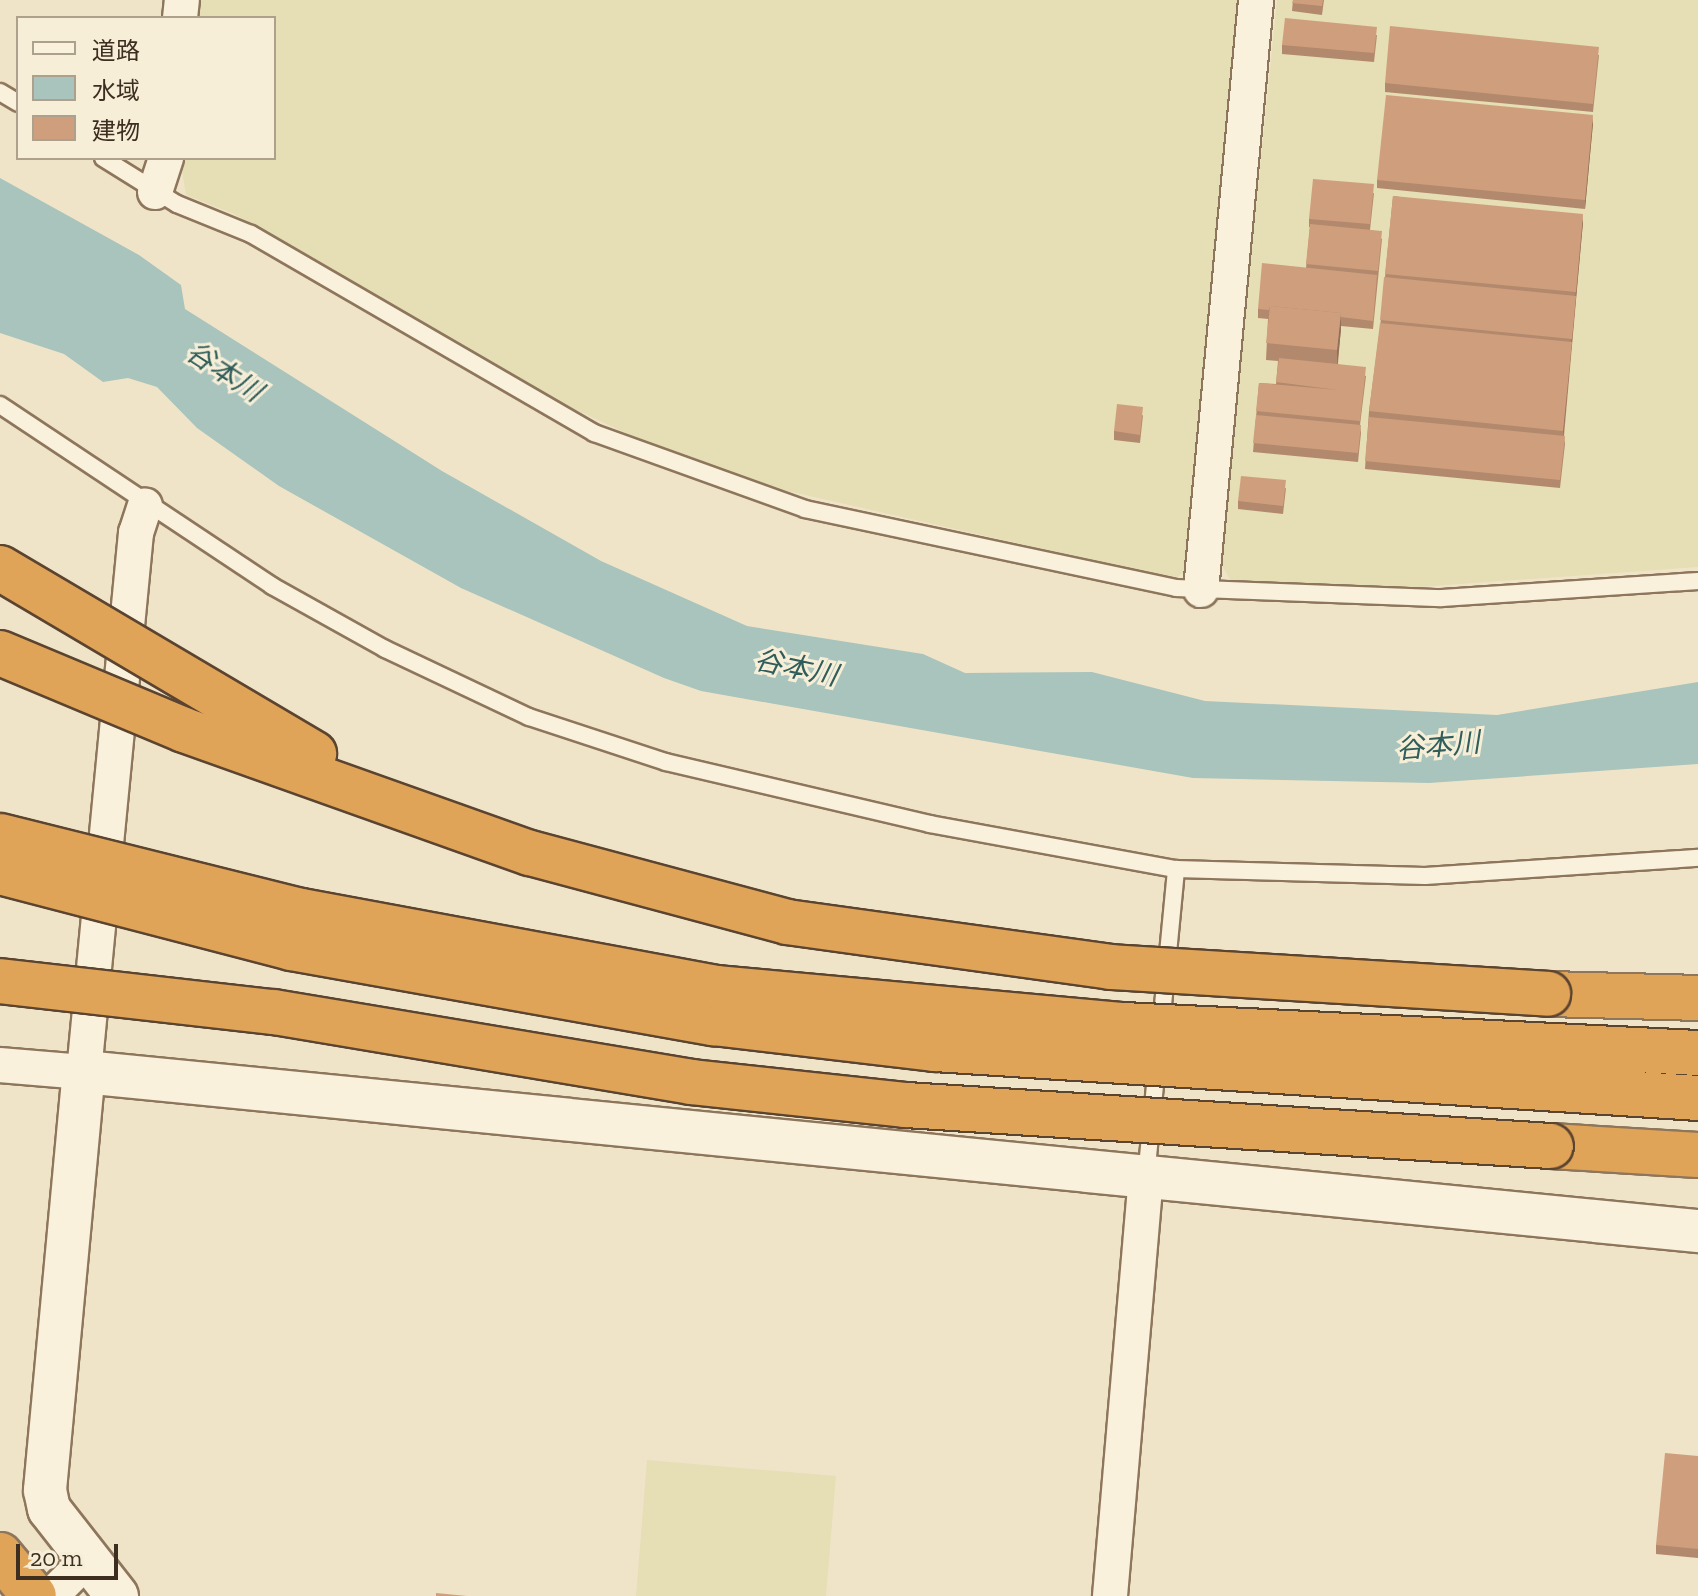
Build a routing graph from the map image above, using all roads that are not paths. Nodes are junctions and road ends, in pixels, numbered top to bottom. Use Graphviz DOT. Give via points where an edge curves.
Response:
graph roads {
  1 [pos="1256,0"];
  2 [pos="106,160"];
  3 [pos="165,160"];
  4 [pos="155,192"];
  5 [pos="0,405"];
  6 [pos="145,505"];
  7 [pos="0,568"];
  8 [pos="1698,581"];
  9 [pos="1201,590"];
  10 [pos="0,653"];
  11 [pos="0,836"];
  12 [pos="530,853"];
  13 [pos="1698,858"];
  14 [pos="1176,869"];
  15 [pos="0,872"];
  16 [pos="0,981"];
  17 [pos="1698,998"];
  18 [pos="1698,1053"];
  19 [pos="0,1065"];
  20 [pos="84,1072"];
  21 [pos="1698,1098"];
  22 [pos="1698,1155"];
  23 [pos="1146,1179"];
  24 [pos="1698,1231"];
  25 [pos="0,1555"];
  26 [pos="87,1560"];
  27 [pos="34,1596"];
  28 [pos="51,1596"];
  29 [pos="117,1596"];
  30 [pos="1110,1596"];
  1 -- 9 [label="street"];
  2 -- 4 [label="lane"];
  3 -- 4 [label="street"];
  4 -- 9 [label="lane" via="251,234 541,406 666,464 758,497 930,539"];
  5 -- 6 [label="lane"];
  6 -- 14 [label="lane" via="385,649 594,742 930,824"];
  6 -- 20 [label="street" via="136,533"];
  7 -- 12 [label="highway, bridge" via="218,703"];
  8 -- 9 [label="lane" via="1442,598"];
  10 -- 12 [label="highway, bridge" via="199,736"];
  11 -- 18 [label="highway, bridge" via="315,914 716,988 1123,1025"];
  12 -- 17 [label="highway, bridge" via="652,892 941,947 1110,967"];
  13 -- 14 [label="lane" via="1425,876"];
  14 -- 23 [label="lane"];
  15 -- 21 [label="highway, bridge" via="291,948 714,1023 950,1051"];
  16 -- 22 [label="highway, bridge" via="274,1012 691,1082 906,1105"];
  19 -- 20 [label="street"];
  20 -- 23 [label="street"];
  20 -- 26 [label="street" via="45,1490 49,1509"];
  23 -- 24 [label="street"];
  23 -- 30 [label="street"];
  25 -- 27 [label="highway"];
  26 -- 28 [label="street"];
  26 -- 29 [label="street"];
}
